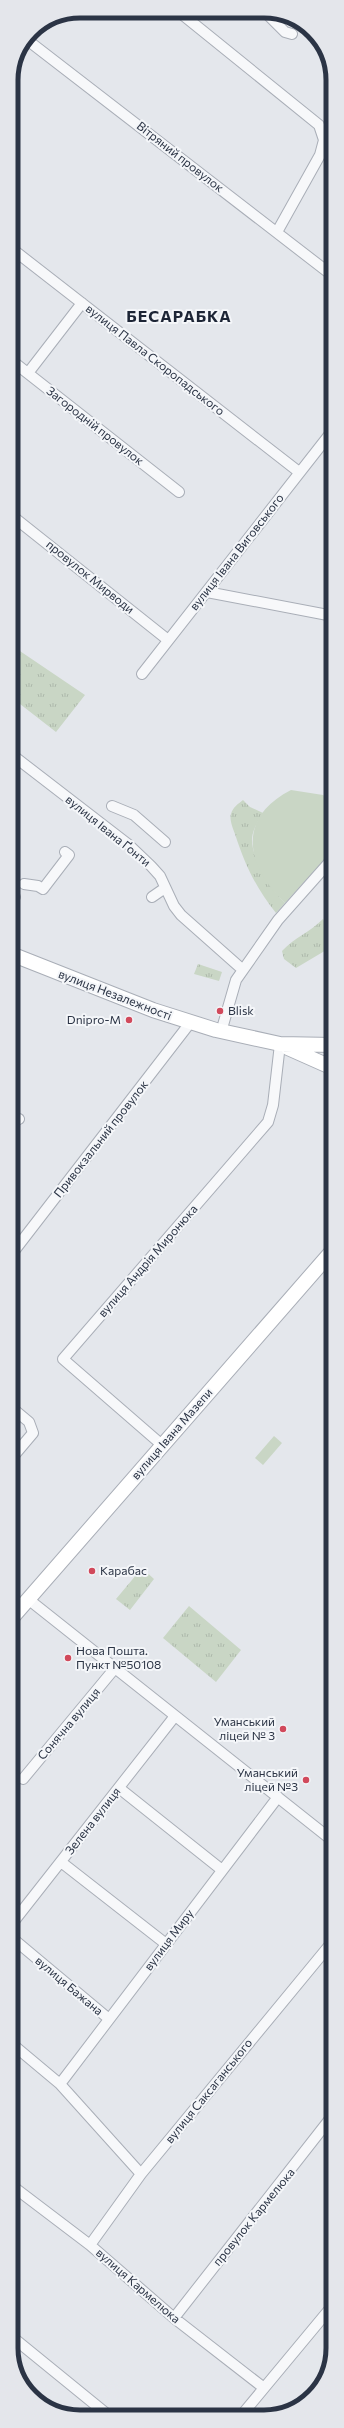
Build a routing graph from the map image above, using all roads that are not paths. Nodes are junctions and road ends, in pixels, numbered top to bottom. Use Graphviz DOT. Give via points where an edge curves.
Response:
graph roads {
  1 [pos="188,18"];
  2 [pos="271,19"];
  3 [pos="292,34"];
  4 [pos="30,42"];
  5 [pos="277,232"];
  6 [pos="18,253"];
  7 [pos="326,270"];
  8 [pos="82,303"];
  9 [pos="18,365"];
  10 [pos="28,373"];
  11 [pos="326,440"];
  12 [pos="299,472"];
  13 [pos="178,492"];
  14 [pos="18,521"];
  15 [pos="207,592"];
  16 [pos="326,615"];
  17 [pos="168,640"];
  18 [pos="142,674"];
  19 [pos="18,759"];
  20 [pos="112,806"];
  21 [pos="164,842"];
  22 [pos="65,852"];
  23 [pos="326,866"];
  24 [pos="24,884"];
  25 [pos="165,888"];
  26 [pos="152,897"];
  27 [pos="18,957"];
  28 [pos="243,970"];
  29 [pos="190,1023"];
  30 [pos="221,1032"];
  31 [pos="326,1036"];
  32 [pos="280,1044"];
  33 [pos="326,1046"];
  34 [pos="326,1065"];
  35 [pos="18,1246"];
  36 [pos="326,1258"];
  37 [pos="18,1413"];
  38 [pos="162,1445"];
  39 [pos="18,1451"];
  40 [pos="28,1599"];
  41 [pos="18,1611"];
  42 [pos="115,1668"];
  43 [pos="175,1716"];
  44 [pos="23,1780"];
  45 [pos="119,1788"];
  46 [pos="278,1797"];
  47 [pos="326,1835"];
  48 [pos="61,1862"];
  49 [pos="222,1870"];
  50 [pos="18,1916"];
  51 [pos="18,1943"];
  52 [pos="166,1944"];
  53 [pos="326,1949"];
  54 [pos="109,2019"];
  55 [pos="18,2049"];
  56 [pos="60,2084"];
  57 [pos="326,2124"];
  58 [pos="141,2174"];
  59 [pos="18,2190"];
  60 [pos="90,2244"];
  61 [pos="326,2313"];
  62 [pos="174,2318"];
  63 [pos="18,2342"];
  64 [pos="264,2388"];
  65 [pos="102,2410"];
  66 [pos="245,2410"];
  1 -- 5 [label="street" via="319,125 324,140 320,155"];
  2 -- 3 [label="street" via="285,32"];
  4 -- 5 [label="street, Вітряний провулок"];
  5 -- 7 [label="street, Вітряний провулок"];
  6 -- 8 [label="street, вулиця Павла Скоропадського"];
  8 -- 10 [label="street"];
  8 -- 12 [label="street, вулиця Павла Скоропадського"];
  9 -- 10 [label="street, Загородній провулок"];
  10 -- 13 [label="street, Загородній провулок"];
  11 -- 12 [label="street, вулиця Івана Виговського"];
  12 -- 15 [label="street, вулиця Івана Виговського"];
  14 -- 17 [label="street, провулок Мирводи"];
  15 -- 16 [label="street"];
  15 -- 17 [label="street, вулиця Івана Виговського"];
  17 -- 18 [label="street, вулиця Івана Виговського"];
  19 -- 25 [label="street, вулиця Івана Ґонти" via="128,845 151,866"];
  20 -- 21 [label="street" via="134,815"];
  22 -- 24 [label="street" via="69,854 43,889"];
  23 -- 28 [label="street" via="278,920"];
  25 -- 26 [label="street"];
  25 -- 28 [label="street, вулиця Івана Ґонти" via="181,915"];
  27 -- 29 [label="main road, вулиця Незалежності"];
  28 -- 30 [label="street" via="236,980"];
  29 -- 30 [label="main road, вулиця Незалежності"];
  29 -- 35 [label="street, Привокзальний провулок"];
  30 -- 32 [label="main road, вулиця Незалежності"];
  31 -- 32 [label="main road, вулиця Незалежності"];
  32 -- 33 [label="main road, вулиця Незалежності"];
  32 -- 34 [label="main road, вулиця Незалежності"];
  32 -- 38 [label="street, вулиця Андрія Миронюка" via="273,1105 268,1122 63,1359"];
  36 -- 38 [label="main road, вулиця Івана Мазепи"];
  37 -- 39 [label="street" via="28,1422 33,1433"];
  38 -- 40 [label="main road, вулиця Івана Мазепи"];
  40 -- 41 [label="main road, вулиця Івана Мазепи"];
  40 -- 42 [label="street"];
  42 -- 43 [label="street"];
  42 -- 44 [label="street, Сонячна вулиця"];
  43 -- 45 [label="street, Зелена вулиця"];
  43 -- 46 [label="street"];
  45 -- 48 [label="street, Зелена вулиця"];
  45 -- 49 [label="street"];
  46 -- 47 [label="street"];
  46 -- 49 [label="street, вулиця Миру"];
  48 -- 50 [label="street, Зелена вулиця"];
  48 -- 52 [label="street"];
  49 -- 52 [label="street, вулиця Миру"];
  51 -- 54 [label="street, вулиця Бажана"];
  52 -- 54 [label="street, вулиця Миру"];
  53 -- 58 [label="street, вулиця Саксаганського"];
  54 -- 56 [label="street, вулиця Миру"];
  55 -- 56 [label="street"];
  56 -- 58 [label="street"];
  57 -- 62 [label="street, провулок Кармелюка"];
  58 -- 60 [label="street, вулиця Саксаганського"];
  59 -- 60 [label="street, вулиця Кармелюка"];
  60 -- 62 [label="street, вулиця Кармелюка"];
  61 -- 64 [label="street"];
  62 -- 64 [label="street, вулиця Кармелюка"];
  63 -- 65 [label="street"];
  64 -- 66 [label="street"];
}
